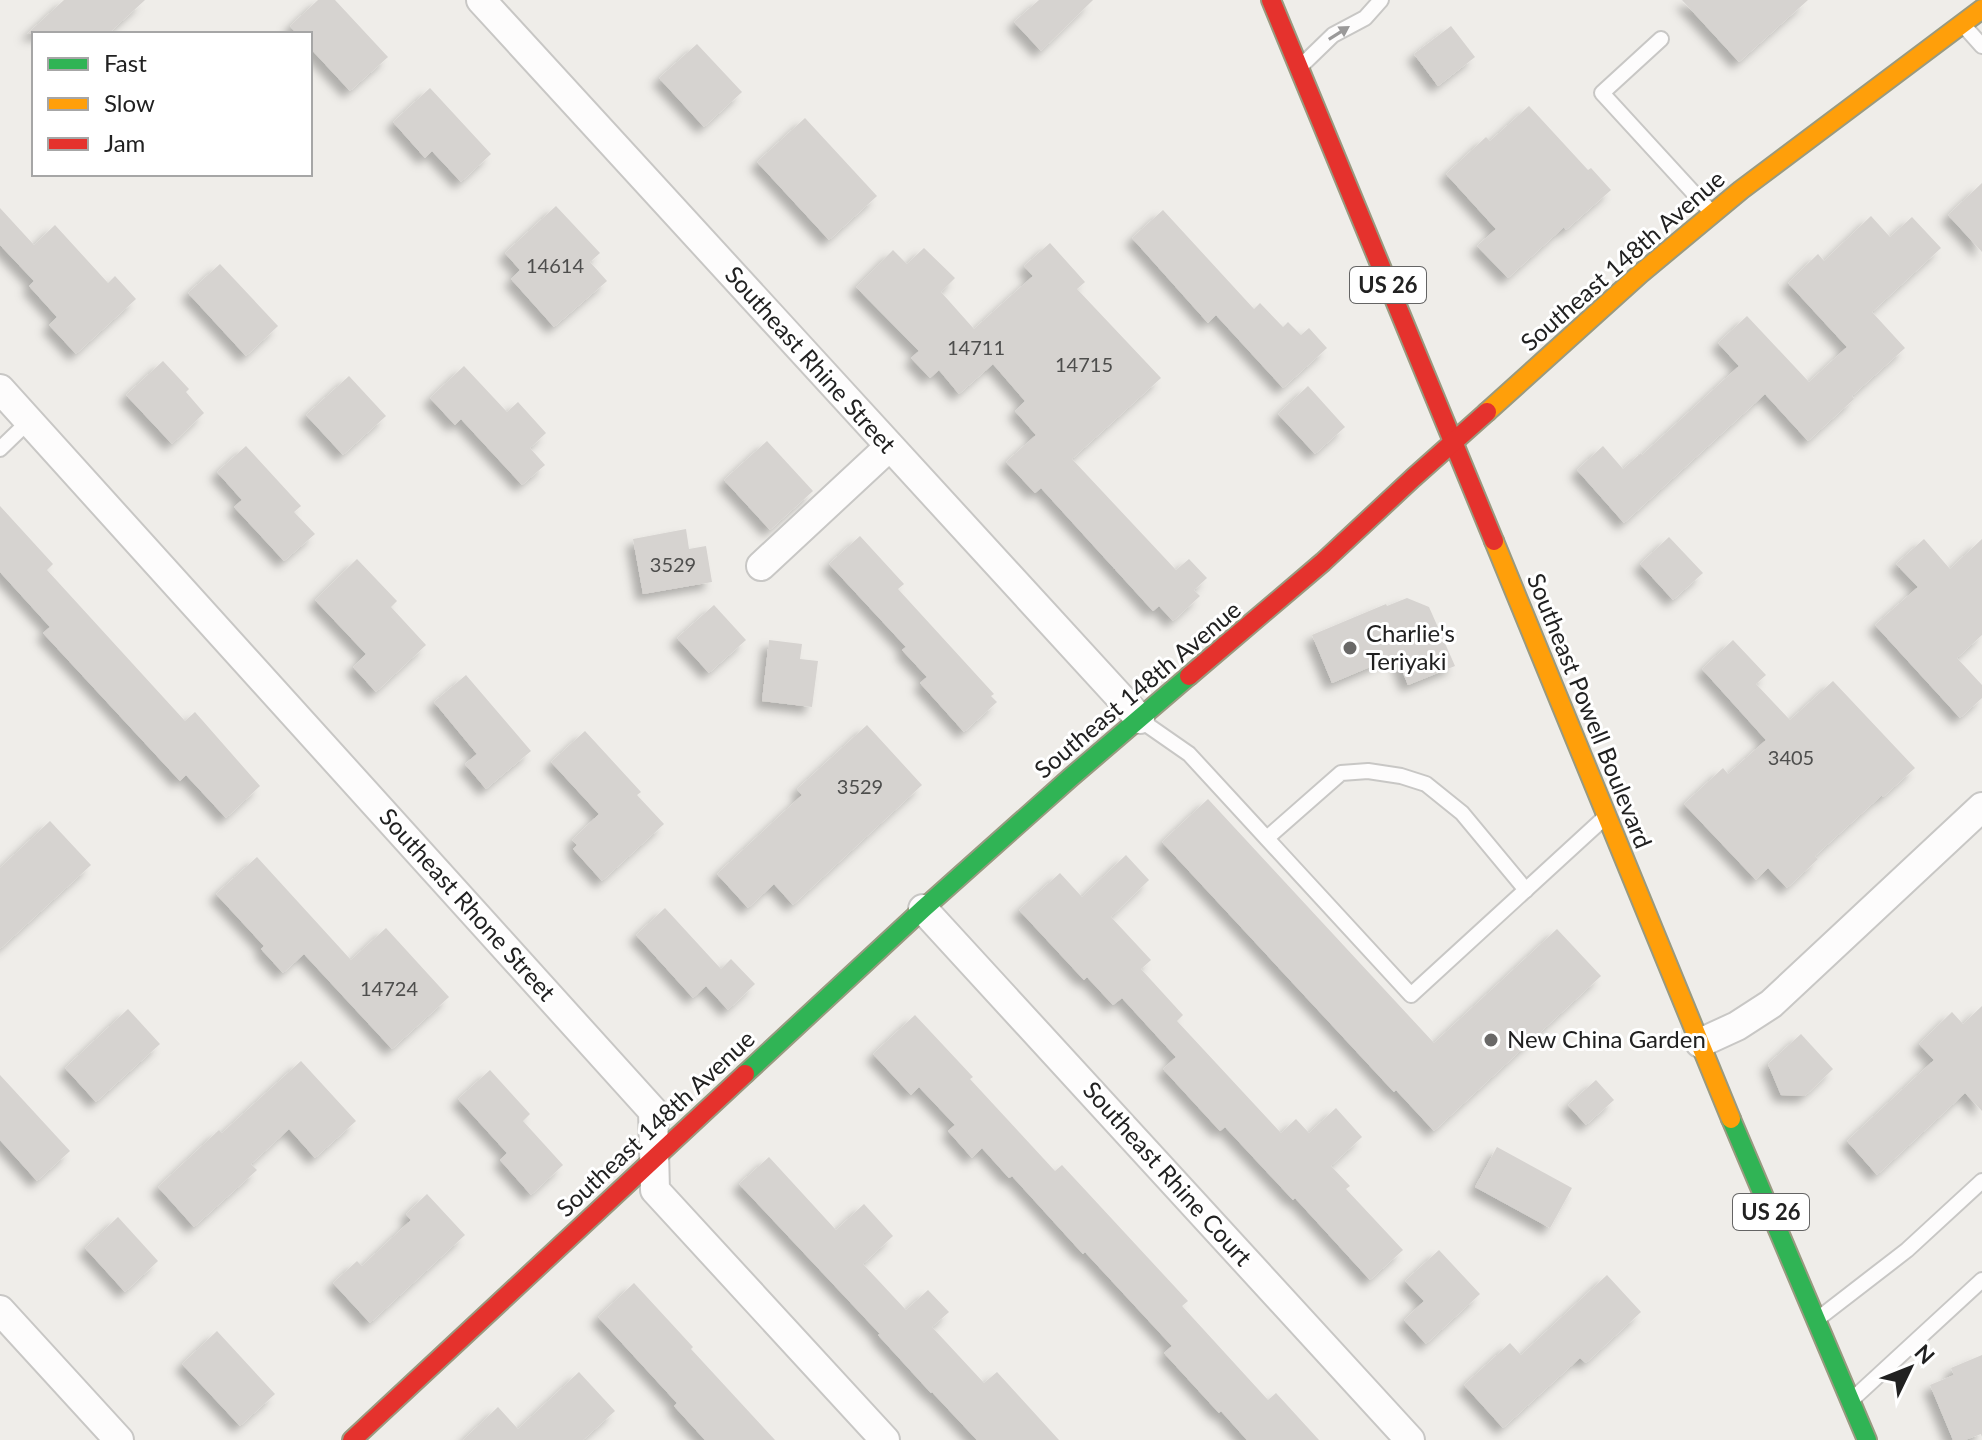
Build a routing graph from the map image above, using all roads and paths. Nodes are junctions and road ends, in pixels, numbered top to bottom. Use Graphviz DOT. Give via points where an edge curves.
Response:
graph roads {
  1 [pos="481,0"];
  2 [pos="1271,0"];
  3 [pos="1381,0"];
  4 [pos="1982,9"];
  5 [pos="1962,24"];
  6 [pos="1661,39"];
  7 [pos="1982,46"];
  8 [pos="1298,68"];
  9 [pos="1712,213"];
  10 [pos="0,389"];
  11 [pos="29,421"];
  12 [pos="1454,443"];
  13 [pos="889,447"];
  14 [pos="0,449"];
  15 [pos="761,566"];
  16 [pos="1140,719"];
  17 [pos="1982,807"];
  18 [pos="1606,816"];
  19 [pos="1267,838"];
  20 [pos="1526,890"];
  21 [pos="923,909"];
  22 [pos="1700,1043"];
  23 [pos="654,1158"];
  24 [pos="1982,1181"];
  25 [pos="1982,1280"];
  26 [pos="0,1310"];
  27 [pos="1816,1320"];
  28 [pos="1850,1401"];
  29 [pos="119,1440"];
  30 [pos="352,1440"];
  31 [pos="885,1440"];
  32 [pos="1410,1440"];
  33 [pos="1867,1440"];
  1 -- 13 [label="street, Southeast Rhine Street"];
  2 -- 8 [label="main road, Southeast Powell Boulevard / US 26"];
  8 -- 3 [label="lane, one-way"];
  4 -- 5 [label="main road, Southeast 148th Avenue"];
  5 -- 7 [label="lane"];
  5 -- 9 [label="main road, Southeast 148th Avenue"];
  6 -- 9 [label="lane" via="1602,93"];
  8 -- 12 [label="main road, Southeast Powell Boulevard / US 26"];
  9 -- 12 [label="main road, Southeast 148th Avenue"];
  10 -- 11 [label="street, Southeast Rhone Street"];
  11 -- 14 [label="lane"];
  11 -- 23 [label="street, Southeast Rhone Street" via="653,1111"];
  12 -- 16 [label="main road, Southeast 148th Avenue"];
  12 -- 18 [label="main road, Southeast Powell Boulevard / US 26"];
  13 -- 15 [label="street"];
  13 -- 16 [label="street, Southeast Rhine Street"];
  16 -- 19 [label="lane" via="1189,754"];
  16 -- 21 [label="main road, Southeast 148th Avenue"];
  17 -- 22 [label="street" via="1771,1004"];
  18 -- 20 [label="lane"];
  18 -- 22 [label="main road, Southeast Powell Boulevard / US 26"];
  19 -- 20 [label="lane" via="1341,773 1401,776 1426,784 1462,813"];
  19 -- 20 [label="lane" via="1411,995"];
  21 -- 23 [label="main road, Southeast 148th Avenue"];
  21 -- 32 [label="street, Southeast Rhine Court"];
  22 -- 27 [label="main road, Southeast Powell Boulevard / US 26"];
  23 -- 30 [label="main road, Southeast 148th Avenue"];
  23 -- 31 [label="street, Southeast Rhone Street" via="655,1190"];
  24 -- 27 [label="lane" via="1907,1250"];
  25 -- 28 [label="lane"];
  26 -- 29 [label="street"];
  27 -- 28 [label="main road, Southeast Powell Boulevard / US 26"];
  28 -- 33 [label="main road, Southeast Powell Boulevard / US 26"];
}
